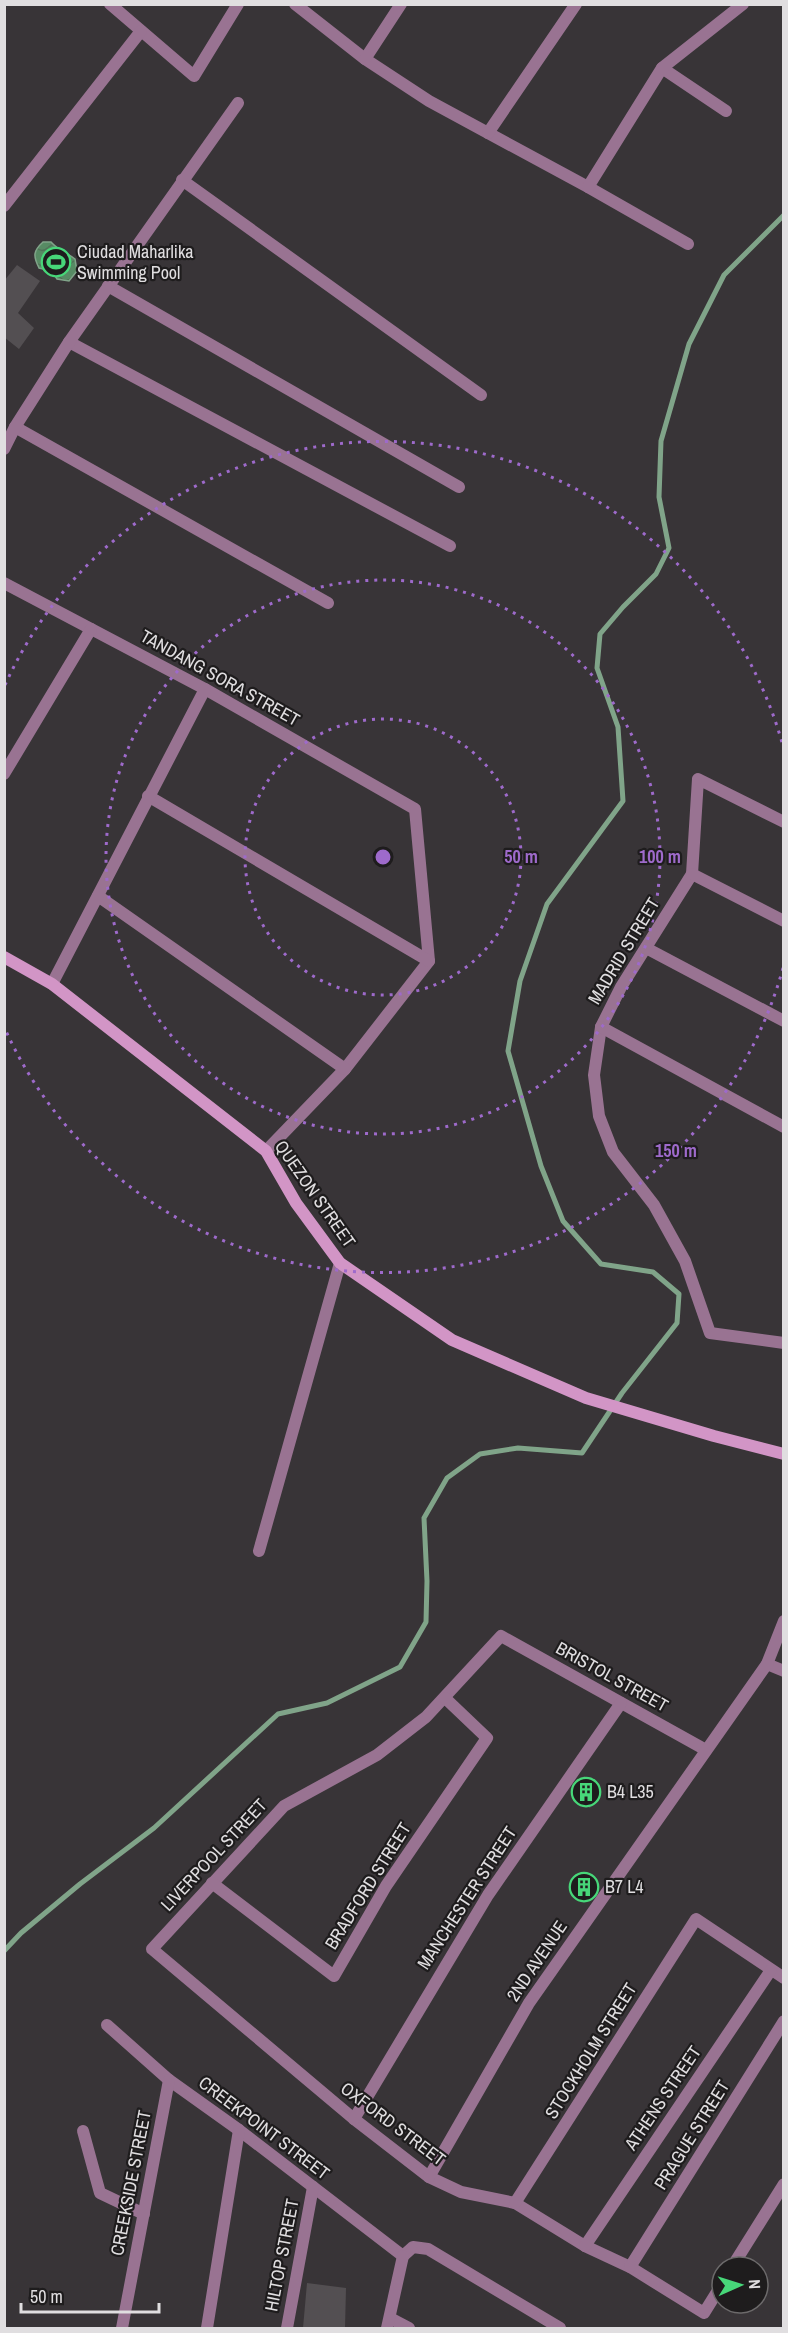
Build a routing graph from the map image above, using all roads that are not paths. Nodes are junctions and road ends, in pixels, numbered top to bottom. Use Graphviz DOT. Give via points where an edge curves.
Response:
graph roads {
  1 [pos="110,4"];
  2 [pos="238,4"];
  3 [pos="295,4"];
  4 [pos="401,4"];
  5 [pos="576,4"];
  6 [pos="743,4"];
  7 [pos="141,31"];
  8 [pos="364,59"];
  9 [pos="662,68"];
  10 [pos="238,103"];
  11 [pos="726,111"];
  12 [pos="488,133"];
  13 [pos="182,180"];
  14 [pos="588,187"];
  15 [pos="4,206"];
  16 [pos="688,244"];
  17 [pos="108,286"];
  18 [pos="69,342"];
  19 [pos="482,395"];
  20 [pos="15,427"];
  21 [pos="4,449"];
  22 [pos="459,487"];
  23 [pos="450,546"];
  24 [pos="4,583"];
  25 [pos="327,603"];
  26 [pos="91,629"];
  27 [pos="205,689"];
  28 [pos="4,774"];
  29 [pos="148,796"];
  30 [pos="783,822"];
  31 [pos="692,874"];
  32 [pos="98,896"];
  33 [pos="783,921"];
  34 [pos="646,948"];
  35 [pos="4,957"];
  36 [pos="429,961"];
  37 [pos="52,984"];
  38 [pos="783,1021"];
  39 [pos="601,1026"];
  40 [pos="345,1069"];
  41 [pos="783,1127"];
  42 [pos="266,1151"];
  43 [pos="340,1263"];
  44 [pos="783,1344"];
  45 [pos="783,1454"];
  46 [pos="259,1551"];
  47 [pos="783,1621"];
  48 [pos="501,1636"];
  49 [pos="767,1664"];
  50 [pos="783,1671"];
  51 [pos="445,1698"];
  52 [pos="621,1703"];
  53 [pos="706,1750"];
  54 [pos="212,1883"];
  55 [pos="152,1948"];
  56 [pos="771,1970"];
  57 [pos="783,1978"];
  58 [pos="783,2021"];
  59 [pos="106,2025"];
  60 [pos="170,2080"];
  61 [pos="354,2119"];
  62 [pos="239,2130"];
  63 [pos="83,2132"];
  64 [pos="429,2177"];
  65 [pos="783,2184"];
  66 [pos="313,2187"];
  67 [pos="515,2203"];
  68 [pos="144,2214"];
  69 [pos="585,2246"];
  70 [pos="739,2255"];
  71 [pos="403,2256"];
  72 [pos="630,2267"];
  73 [pos="710,2303"];
  74 [pos="389,2323"];
  75 [pos="122,2328"];
  76 [pos="207,2328"];
  77 [pos="286,2328"];
  78 [pos="409,2328"];
  79 [pos="560,2328"];
  1 -- 7 [label="street"];
  2 -- 7 [label="street" via="194,76"];
  3 -- 8 [label="street"];
  4 -- 8 [label="street"];
  5 -- 12 [label="street"];
  6 -- 9 [label="street"];
  7 -- 15 [label="street"];
  8 -- 12 [label="street"];
  9 -- 11 [label="street"];
  9 -- 14 [label="street"];
  10 -- 13 [label="street"];
  12 -- 14 [label="street"];
  13 -- 17 [label="street"];
  13 -- 19 [label="street"];
  14 -- 16 [label="street"];
  17 -- 18 [label="street"];
  17 -- 22 [label="street"];
  18 -- 20 [label="street"];
  18 -- 23 [label="street"];
  20 -- 21 [label="street"];
  20 -- 25 [label="street"];
  24 -- 26 [label="street, TANDANG SORA STREET"];
  26 -- 27 [label="street, TANDANG SORA STREET"];
  26 -- 28 [label="street"];
  27 -- 29 [label="street"];
  27 -- 36 [label="street, TANDANG SORA STREET" via="415,809"];
  29 -- 32 [label="street"];
  29 -- 36 [label="street"];
  30 -- 31 [label="street, MADRID STREET" via="698,779"];
  31 -- 33 [label="street"];
  31 -- 34 [label="street, MADRID STREET"];
  32 -- 37 [label="street"];
  32 -- 40 [label="street"];
  34 -- 38 [label="street"];
  34 -- 39 [label="street, MADRID STREET"];
  35 -- 37 [label="street, QUEZON STREET"];
  36 -- 40 [label="street"];
  37 -- 42 [label="street, QUEZON STREET"];
  39 -- 41 [label="street"];
  39 -- 44 [label="street, MADRID STREET" via="594,1075 599,1116 612,1152 654,1205 685,1261 710,1333"];
  40 -- 42 [label="street"];
  42 -- 43 [label="street, QUEZON STREET" via="296,1203"];
  43 -- 45 [label="street, QUEZON STREET" via="452,1340 586,1398"];
  43 -- 46 [label="street"];
  47 -- 49 [label="street, 2ND AVENUE"];
  48 -- 51 [label="street, LIVERPOOL STREET"];
  48 -- 52 [label="street, BRISTOL STREET"];
  49 -- 50 [label="street"];
  49 -- 53 [label="street, 2ND AVENUE"];
  51 -- 54 [label="street, LIVERPOOL STREET" via="377,1755 284,1806"];
  51 -- 54 [label="street, BRADFORD STREET" via="487,1738 386,1886 334,1976"];
  52 -- 53 [label="street, BRISTOL STREET"];
  52 -- 61 [label="street, MANCHESTER STREET" via="488,1895"];
  53 -- 64 [label="street, 2ND AVENUE" via="529,2003"];
  54 -- 55 [label="street, LIVERPOOL STREET"];
  55 -- 61 [label="street, OXFORD STREET"];
  56 -- 57 [label="street"];
  56 -- 67 [label="street, STOCKHOLM STREET" via="696,1919"];
  56 -- 69 [label="street, ATHENS STREET"];
  58 -- 72 [label="street, PRAGUE STREET"];
  59 -- 60 [label="street, CREEKPOINT STREET"];
  60 -- 62 [label="street, CREEKPOINT STREET"];
  60 -- 68 [label="street, CREEKSIDE STREET"];
  61 -- 64 [label="street, OXFORD STREET"];
  62 -- 66 [label="street, CREEKPOINT STREET"];
  62 -- 76 [label="street"];
  63 -- 68 [label="street" via="100,2193"];
  64 -- 67 [label="street, OXFORD STREET" via="461,2192"];
  65 -- 70 [label="street"];
  66 -- 71 [label="street, CREEKPOINT STREET"];
  66 -- 77 [label="street, HILTOP STREET"];
  67 -- 69 [label="street, OXFORD STREET"];
  68 -- 75 [label="street, CREEKSIDE STREET"];
  69 -- 72 [label="street, OXFORD STREET"];
  71 -- 74 [label="street"];
  71 -- 79 [label="street" via="413,2247 428,2249"];
  72 -- 73 [label="street, OXFORD STREET" via="704,2313"];
  74 -- 78 [label="street"];
}
